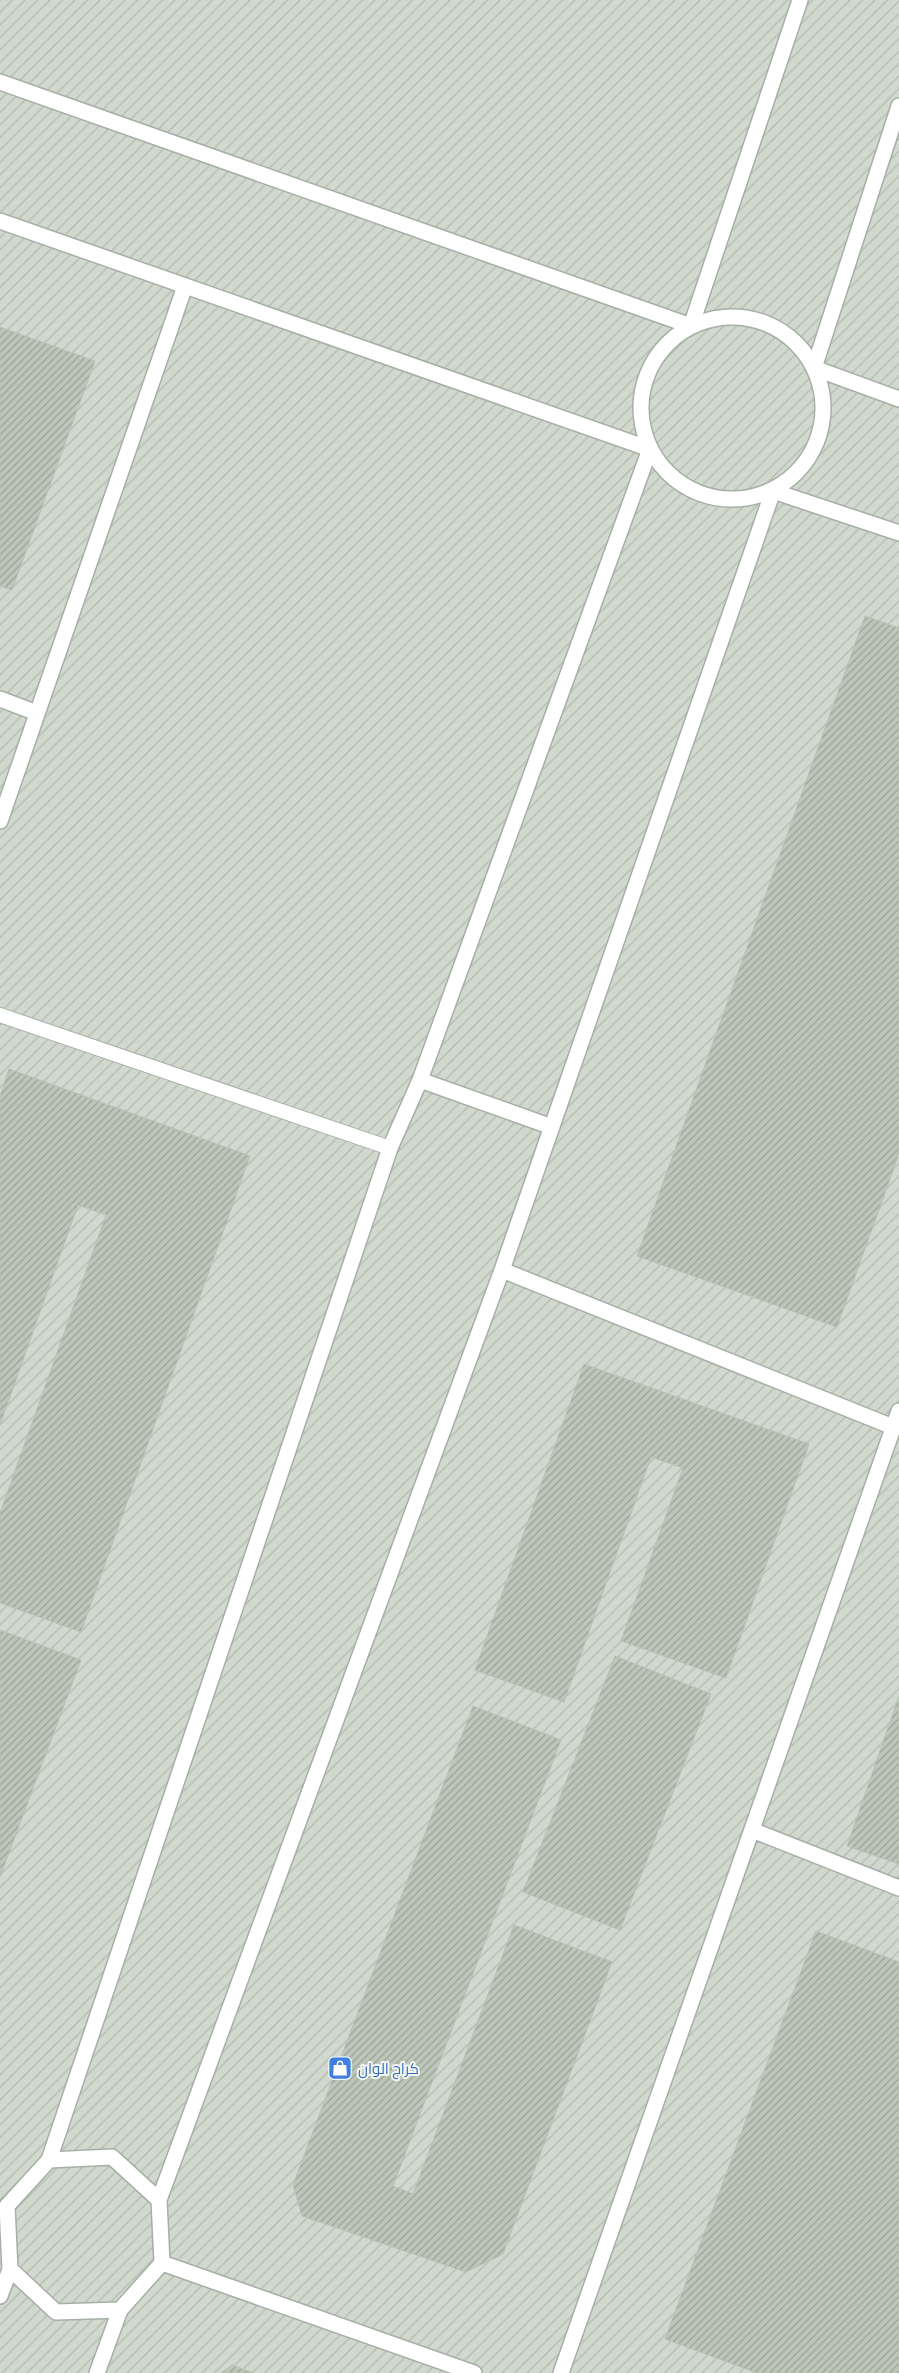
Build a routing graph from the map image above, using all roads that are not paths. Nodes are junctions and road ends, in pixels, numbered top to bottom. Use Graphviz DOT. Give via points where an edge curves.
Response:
graph roads {
  1 [pos="800,0"];
  2 [pos="0,82"];
  3 [pos="899,106"];
  4 [pos="0,221"];
  5 [pos="185,286"];
  6 [pos="691,326"];
  7 [pos="814,368"];
  8 [pos="899,399"];
  9 [pos="650,449"];
  10 [pos="773,490"];
  11 [pos="899,534"];
  12 [pos="0,699"];
  13 [pos="37,713"];
  14 [pos="0,821"];
  15 [pos="0,1014"];
  16 [pos="420,1080"];
  17 [pos="552,1127"];
  18 [pos="390,1148"];
  19 [pos="502,1270"];
  20 [pos="899,1411"];
  21 [pos="893,1427"];
  22 [pos="752,1830"];
  23 [pos="899,1888"];
  24 [pos="49,2160"];
  25 [pos="159,2200"];
  26 [pos="3,2205"];
  27 [pos="162,2263"];
  28 [pos="10,2270"];
  29 [pos="0,2296"];
  30 [pos="120,2310"];
  31 [pos="97,2373"];
  32 [pos="474,2373"];
  33 [pos="561,2373"];
  1 -- 6 [label="street"];
  2 -- 6 [label="street"];
  3 -- 7 [label="street"];
  4 -- 5 [label="street"];
  5 -- 9 [label="street"];
  5 -- 13 [label="street"];
  6 -- 7 [label="street" via="718,318 747,318 782,333 797,345"];
  6 -- 9 [label="street" via="668,343 650,366 642,393 642,421"];
  7 -- 8 [label="street"];
  7 -- 10 [label="street" via="822,395 822,424 813,451 796,474"];
  9 -- 10 [label="street" via="666,472 690,489 717,498 745,499"];
  9 -- 16 [label="street"];
  10 -- 11 [label="street"];
  10 -- 17 [label="street"];
  12 -- 13 [label="street"];
  13 -- 14 [label="street"];
  15 -- 18 [label="lane"];
  16 -- 17 [label="street"];
  16 -- 18 [label="street"];
  17 -- 19 [label="street"];
  18 -- 24 [label="street"];
  19 -- 21 [label="street"];
  19 -- 25 [label="street"];
  20 -- 21 [label="street"];
  21 -- 22 [label="street"];
  22 -- 23 [label="street"];
  22 -- 33 [label="street"];
  24 -- 25 [label="street" via="112,2157"];
  24 -- 26 [label="street"];
  25 -- 27 [label="street"];
  26 -- 28 [label="street"];
  27 -- 30 [label="street"];
  27 -- 32 [label="street"];
  28 -- 29 [label="street"];
  28 -- 30 [label="street" via="56,2312"];
  30 -- 31 [label="street"];
}
